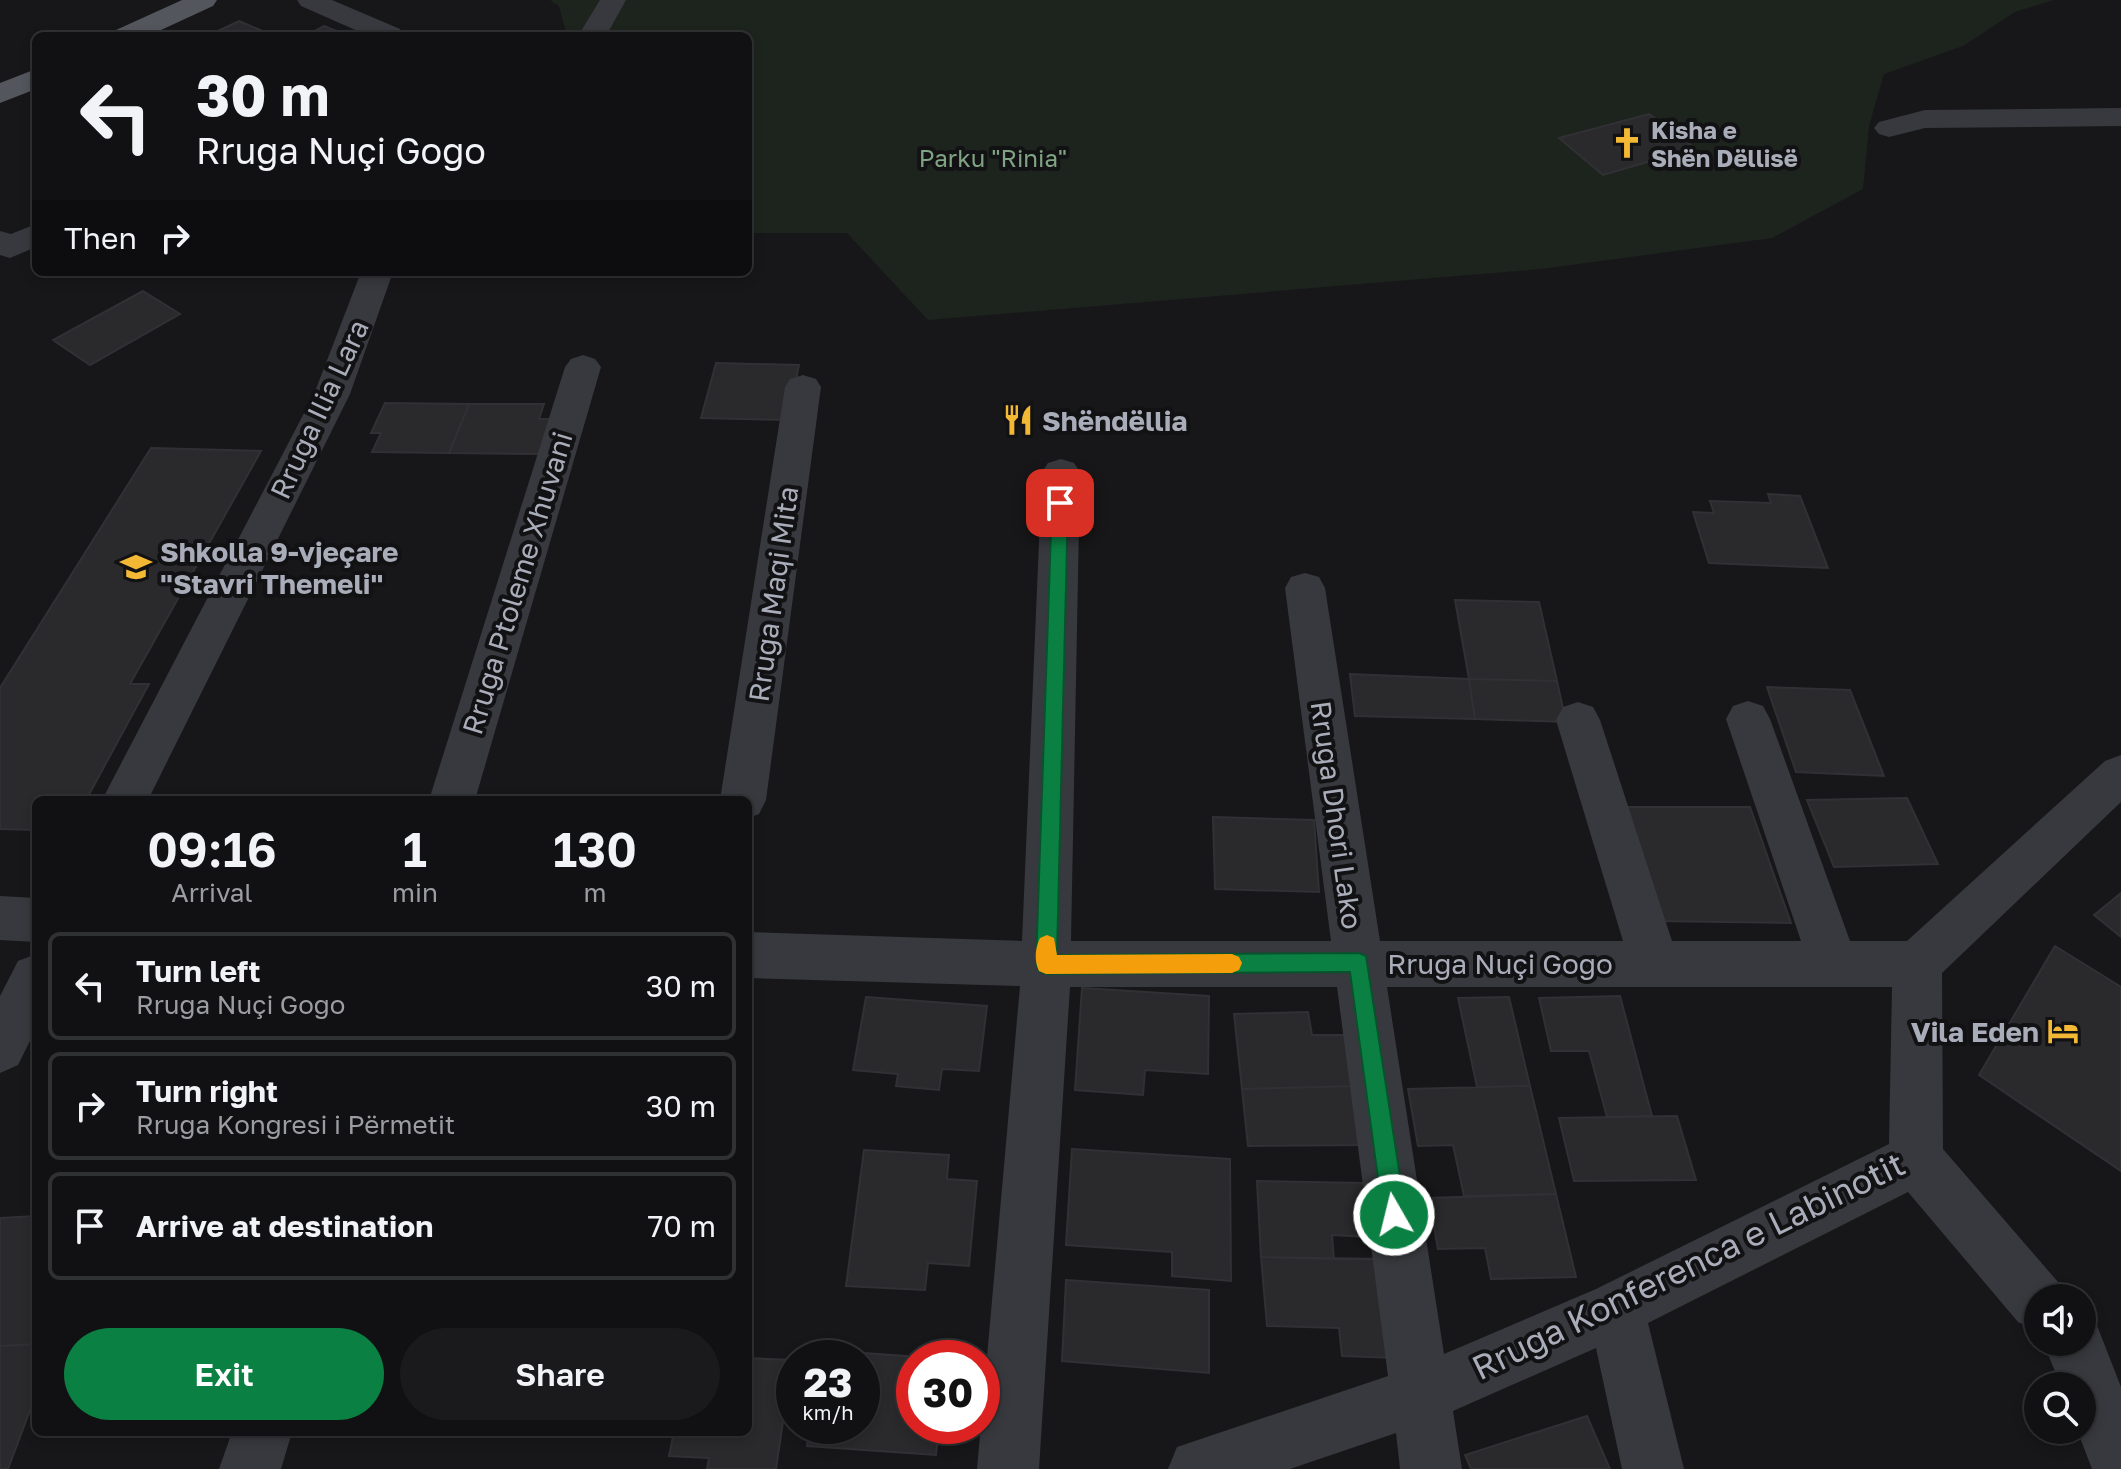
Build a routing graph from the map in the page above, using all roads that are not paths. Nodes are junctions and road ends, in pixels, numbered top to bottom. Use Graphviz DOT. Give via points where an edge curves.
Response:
graph roads {
  1 [pos="204,0"];
  2 [pos="310,0"];
  3 [pos="613,0"];
  4 [pos="135,32"];
  5 [pos="381,32"];
  6 [pos="594,32"];
  7 [pos="32,80"];
  8 [pos="0,94"];
  9 [pos="2121,117"];
  10 [pos="1889,128"];
  11 [pos="376,276"];
  12 [pos="583,367"];
  13 [pos="803,387"];
  14 [pos="1061,472"];
  15 [pos="1305,588"];
  16 [pos="1748,719"];
  17 [pos="1578,720"];
  18 [pos="2121,774"];
  19 [pos="127,796"];
  20 [pos="453,796"];
  21 [pos="744,796"];
  22 [pos="0,918"];
  23 [pos="32,920"];
  24 [pos="752,955"];
  25 [pos="1833,962"];
  26 [pos="1359,963"];
  27 [pos="1654,963"];
  28 [pos="1046,964"];
  29 [pos="1917,964"];
  30 [pos="32,985"];
  31 [pos="0,1048"];
  32 [pos="1916,1159"];
  33 [pos="2024,1286"];
  34 [pos="1616,1309"];
  35 [pos="2080,1356"];
  36 [pos="1420,1395"];
  37 [pos="261,1436"];
  38 [pos="2121,1466"];
  39 [pos="250,1469"];
  40 [pos="1008,1469"];
  41 [pos="1199,1469"];
  42 [pos="1431,1469"];
  43 [pos="1653,1469"];
  1 -- 4 [label="main road"];
  2 -- 5 [label="street"];
  3 -- 6 [label="street"];
  7 -- 8 [label="main road"];
  9 -- 10 [label="street" via="1925,119"];
  11 -- 19 [label="street, Rruga Ilia Lara" via="332,394"];
  12 -- 20 [label="street, Rruga Ptoleme Xhuvani"];
  13 -- 21 [label="street, Rruga Maqi Mita"];
  14 -- 28 [label="street"];
  15 -- 26 [label="street, Rruga Dhori Lako"];
  16 -- 25 [label="street"];
  17 -- 27 [label="street"];
  18 -- 29 [label="street"];
  22 -- 23 [label="street"];
  24 -- 28 [label="street, Rruga Nuçi Gogo"];
  25 -- 27 [label="street, Rruga Nuçi Gogo"];
  25 -- 29 [label="street, Rruga Nuçi Gogo"];
  26 -- 27 [label="street, Rruga Nuçi Gogo"];
  26 -- 28 [label="street, Rruga Nuçi Gogo"];
  26 -- 36 [label="street, Rruga Dhori Lako"];
  28 -- 40 [label="street"];
  29 -- 32 [label="street, Rruga Konferenca e Labinotit"];
  30 -- 31 [label="street"];
  32 -- 33 [label="street"];
  32 -- 34 [label="street, Rruga Konferenca e Labinotit"];
  34 -- 36 [label="street, Rruga Konferenca e Labinotit"];
  34 -- 43 [label="street"];
  35 -- 38 [label="street"];
  36 -- 41 [label="street, Rruga Konferenca e Labinotit"];
  36 -- 42 [label="street, Rruga Dhori Lako"];
  37 -- 39 [label="street"];
}
